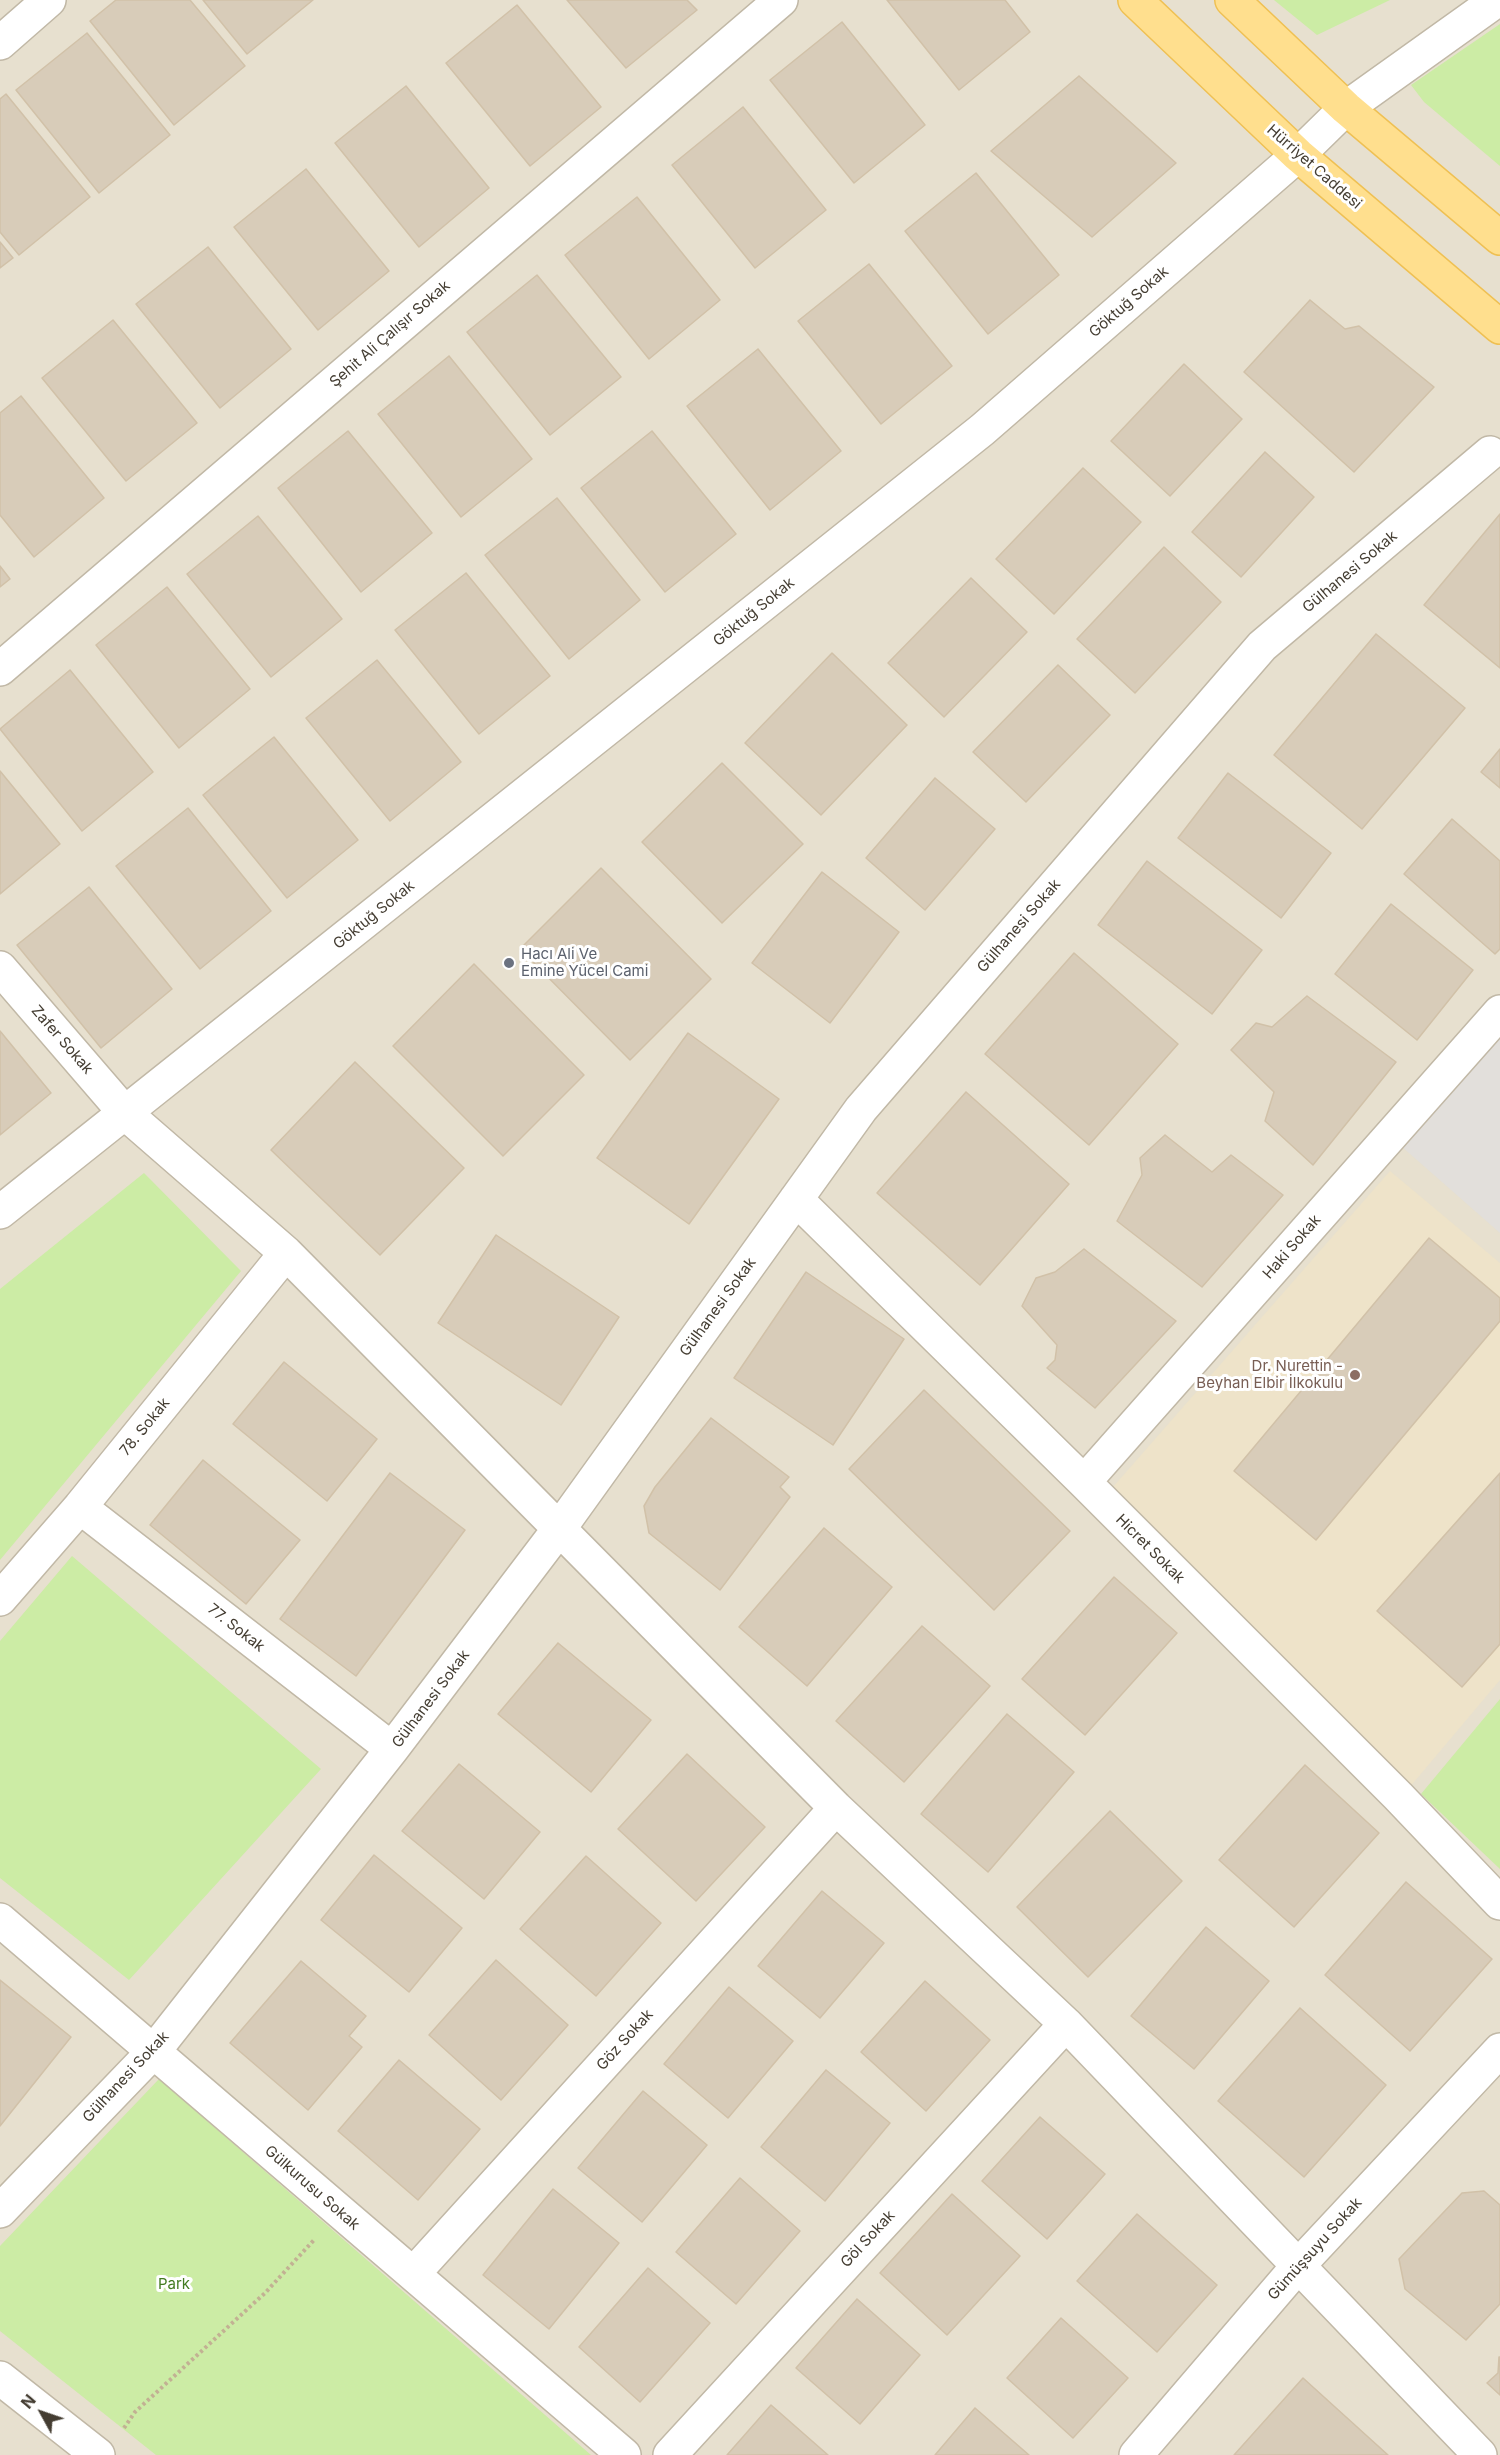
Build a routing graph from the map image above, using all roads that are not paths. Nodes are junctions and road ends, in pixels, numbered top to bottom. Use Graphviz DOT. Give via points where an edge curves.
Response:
graph roads {
  1 [pos="49,0"];
  2 [pos="781,0"];
  3 [pos="1135,0"];
  4 [pos="1232,0"];
  5 [pos="1497,0"];
  6 [pos="0,43"];
  7 [pos="1346,108"];
  8 [pos="1298,155"];
  9 [pos="1500,238"];
  10 [pos="1500,327"];
  11 [pos="1490,453"];
  12 [pos="0,669"];
  13 [pos="0,968"];
  14 [pos="1500,1012"];
  15 [pos="125,1113"];
  16 [pos="796,1199"];
  17 [pos="0,1212"];
  18 [pos="286,1253"];
  19 [pos="1084,1482"];
  20 [pos="80,1507"];
  21 [pos="559,1529"];
  22 [pos="0,1599"];
  23 [pos="392,1749"];
  24 [pos="836,1808"];
  25 [pos="1500,1903"];
  26 [pos="0,1920"];
  27 [pos="1066,2024"];
  28 [pos="1500,2050"];
  29 [pos="154,2051"];
  30 [pos="0,2211"];
  31 [pos="1298,2266"];
  32 [pos="414,2273"];
  33 [pos="0,2378"];
  34 [pos="98,2455"];
  35 [pos="624,2455"];
  36 [pos="670,2455"];
  37 [pos="1136,2455"];
  38 [pos="1480,2455"];
  1 -- 6 [label="street"];
  2 -- 12 [label="street, Şehit Ali Çalışır Sokak"];
  3 -- 8 [label="main road, Hürriyet Caddesi"];
  4 -- 7 [label="main road"];
  5 -- 7 [label="street, Göktuğ Sokak"];
  7 -- 8 [label="street, Göktuğ Sokak"];
  7 -- 9 [label="main road"];
  8 -- 10 [label="main road, Hürriyet Caddesi"];
  8 -- 15 [label="street, Göktuğ Sokak" via="982,430"];
  11 -- 16 [label="street, Gülhanesi Sokak" via="1262,646 861,1108"];
  13 -- 15 [label="street, Zafer Sokak"];
  14 -- 19 [label="street, Haki Sokak"];
  15 -- 17 [label="street, Göktuğ Sokak"];
  15 -- 18 [label="street, Zafer Sokak"];
  16 -- 19 [label="street, Hicret Sokak"];
  16 -- 21 [label="street, Gülhanesi Sokak"];
  18 -- 20 [label="street, 78. Sokak"];
  18 -- 21 [label="street, Zafer Sokak"];
  19 -- 25 [label="street, Hicret Sokak"];
  20 -- 22 [label="street, 78. Sokak"];
  20 -- 23 [label="street, 77. Sokak"];
  21 -- 23 [label="street, Gülhanesi Sokak"];
  21 -- 24 [label="street, Zafer Sokak"];
  23 -- 29 [label="street, Gülhanesi Sokak"];
  24 -- 27 [label="street, Zafer Sokak"];
  24 -- 32 [label="street, Göz Sokak"];
  26 -- 29 [label="street, Gülkurusu Sokak"];
  27 -- 31 [label="street, Zafer Sokak"];
  27 -- 36 [label="street, Göl Sokak"];
  28 -- 31 [label="street, Gümüşsuyu Sokak"];
  29 -- 30 [label="street, Gülhanesi Sokak"];
  29 -- 32 [label="street, Gülkurusu Sokak" via="339,2213"];
  31 -- 37 [label="street, Gümüşsuyu Sokak"];
  31 -- 38 [label="street, Zafer Sokak"];
  32 -- 35 [label="street, Gülkurusu Sokak"];
  33 -- 34 [label="street"];
}
